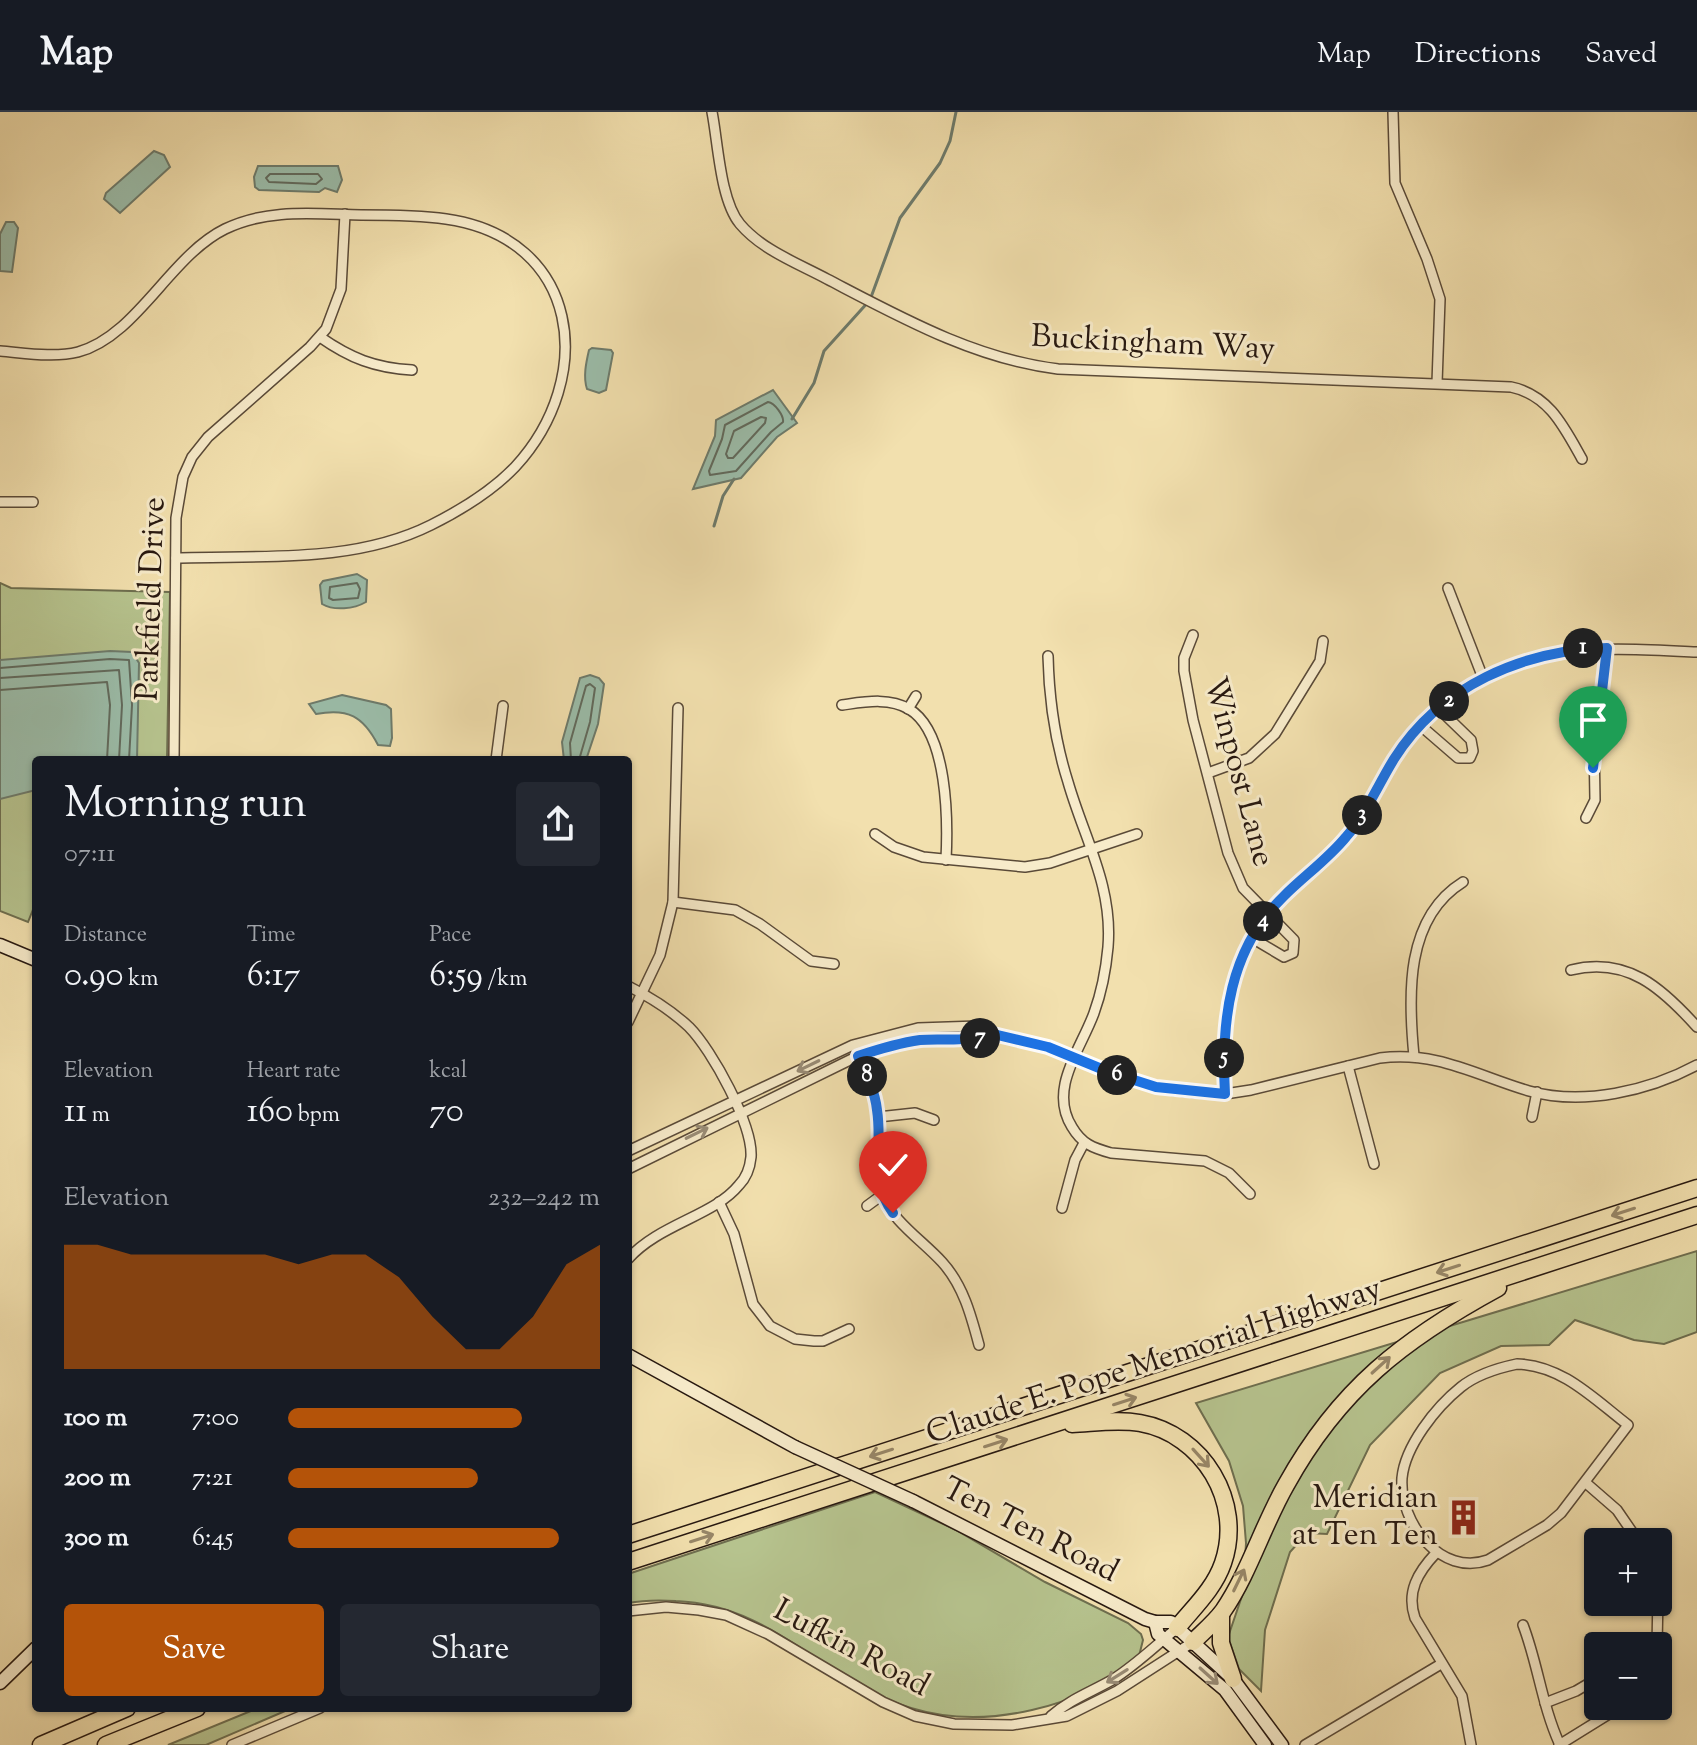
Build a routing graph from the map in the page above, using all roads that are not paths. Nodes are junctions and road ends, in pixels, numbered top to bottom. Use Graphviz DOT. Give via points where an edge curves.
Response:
graph roads {
  1 [pos="712,112"];
  2 [pos="1393,112"];
  3 [pos="345,214"];
  4 [pos="320,337"];
  5 [pos="0,351"];
  6 [pos="412,370"];
  7 [pos="1437,383"];
  8 [pos="1582,459"];
  9 [pos="0,502"];
  10 [pos="33,502"];
  11 [pos="176,558"];
  12 [pos="1448,588"];
  13 [pos="1193,635"];
  14 [pos="1323,641"];
  15 [pos="1607,648"];
  16 [pos="1697,652"];
  17 [pos="1048,656"];
  18 [pos="1483,678"];
  19 [pos="916,696"];
  20 [pos="842,705"];
  21 [pos="503,706"];
  22 [pos="678,708"];
  23 [pos="908,709"];
  24 [pos="1439,709"];
  25 [pos="1421,726"];
  26 [pos="174,756"];
  27 [pos="497,756"];
  28 [pos="1208,773"];
  29 [pos="1586,818"];
  30 [pos="875,834"];
  31 [pos="1137,834"];
  32 [pos="1093,849"];
  33 [pos="946,860"];
  34 [pos="1463,882"];
  35 [pos="673,902"];
  36 [pos="1268,913"];
  37 [pos="1252,938"];
  38 [pos="0,945"];
  39 [pos="32,958"];
  40 [pos="834,964"];
  41 [pos="1571,970"];
  42 [pos="632,988"];
  43 [pos="643,994"];
  44 [pos="632,1015"];
  45 [pos="1697,1027"];
  46 [pos="989,1033"];
  47 [pos="853,1045"];
  48 [pos="858,1056"];
  49 [pos="1414,1056"];
  50 [pos="1074,1058"];
  51 [pos="1697,1065"];
  52 [pos="1348,1066"];
  53 [pos="1537,1092"];
  54 [pos="1225,1094"];
  55 [pos="734,1101"];
  56 [pos="740,1113"];
  57 [pos="878,1117"];
  58 [pos="1532,1117"];
  59 [pos="934,1120"];
  60 [pos="1084,1143"];
  61 [pos="632,1149"];
  62 [pos="1374,1164"];
  63 [pos="632,1167"];
  64 [pos="1697,1188"];
  65 [pos="1250,1194"];
  66 [pos="882,1195"];
  67 [pos="719,1202"];
  68 [pos="867,1206"];
  69 [pos="1062,1208"];
  70 [pos="1697,1215"];
  71 [pos="632,1256"];
  72 [pos="1530,1270"];
  73 [pos="849,1329"];
  74 [pos="979,1345"];
  75 [pos="632,1357"];
  76 [pos="1050,1425"];
  77 [pos="1586,1483"];
  78 [pos="632,1527"];
  79 [pos="653,1527"];
  80 [pos="1629,1528"];
  81 [pos="632,1534"];
  82 [pos="1436,1553"];
  83 [pos="632,1561"];
  84 [pos="632,1611"];
  85 [pos="1221,1614"];
  86 [pos="1523,1625"];
  87 [pos="1171,1633"];
  88 [pos="1186,1646"];
  89 [pos="32,1652"];
  90 [pos="1441,1664"];
  91 [pos="1233,1679"];
  92 [pos="0,1683"];
  93 [pos="1584,1686"];
  94 [pos="1545,1703"];
  95 [pos="118,1712"];
  96 [pos="187,1712"];
  97 [pos="310,1712"];
  98 [pos="1051,1716"];
  99 [pos="1600,1720"];
  100 [pos="41,1745"];
  101 [pos="106,1745"];
  102 [pos="232,1745"];
  103 [pos="1265,1745"];
  104 [pos="1282,1745"];
  105 [pos="1305,1745"];
  106 [pos="1471,1745"];
  107 [pos="1560,1745"];
  1 -- 7 [label="street, Buckingham Way" via="727,196 738,222 755,238 959,344 1020,364 1058,369"];
  2 -- 7 [label="street" via="1395,183 1440,299"];
  3 -- 4 [label="street, Parkfield Drive" via="341,289"];
  3 -- 5 [label="street" via="275,214 235,225 199,246 141,308 94,346 66,354"];
  3 -- 11 [label="street" via="462,222 512,241 538,264 553,288 565,335 560,378 544,423 516,466 493,486 415,533 326,553"];
  4 -- 6 [label="street" via="361,362"];
  4 -- 11 [label="street, Parkfield Drive" via="192,457 177,503"];
  7 -- 8 [label="street, Buckingham Way" via="1494,385 1537,396"];
  9 -- 10 [label="street"];
  11 -- 26 [label="street, Parkfield Drive"];
  12 -- 18 [label="street"];
  13 -- 28 [label="street, Winpost Lane" via="1184,671"];
  14 -- 28 [label="street" via="1320,661 1275,734 1249,758"];
  15 -- 16 [label="street"];
  15 -- 18 [label="street" via="1538,655"];
  15 -- 29 [label="street" via="1594,742 1595,800"];
  17 -- 32 [label="street" via="1060,754"];
  18 -- 24 [label="street"];
  19 -- 23 [label="street"];
  20 -- 23 [label="street" via="886,702"];
  21 -- 27 [label="street"];
  22 -- 35 [label="street"];
  23 -- 33 [label="street" via="926,728 937,757 947,802"];
  24 -- 25 [label="street"];
  24 -- 25 [label="street" via="1471,740 1470,758 1458,758"];
  25 -- 36 [label="street" via="1347,836"];
  28 -- 36 [label="street, Winpost Lane" via="1233,870 1253,901"];
  30 -- 33 [label="street" via="909,853"];
  31 -- 32 [label="street"];
  32 -- 33 [label="street" via="1025,867"];
  32 -- 50 [label="street" via="1106,898 1108,949 1100,996"];
  34 -- 49 [label="street" via="1437,903 1415,956 1410,1003"];
  35 -- 40 [label="street" via="735,910 811,961"];
  35 -- 43 [label="street" via="660,955"];
  36 -- 37 [label="street"];
  36 -- 37 [label="street, Winpost Lane" via="1294,940 1293,953 1278,955"];
  37 -- 54 [label="street" via="1227,1006"];
  38 -- 39 [label="main road"];
  41 -- 45 [label="street" via="1592,965 1647,981"];
  42 -- 43 [label="street"];
  43 -- 44 [label="street"];
  43 -- 55 [label="street" via="690,1029"];
  46 -- 47 [label="street" via="978,1026 918,1028"];
  46 -- 48 [label="street" via="978,1039 901,1043"];
  46 -- 50 [label="street"];
  47 -- 48 [label="street"];
  47 -- 55 [label="street, one-way"];
  48 -- 56 [label="street"];
  48 -- 57 [label="street"];
  49 -- 52 [label="street"];
  49 -- 53 [label="street"];
  50 -- 54 [label="street" via="1156,1087"];
  50 -- 60 [label="street" via="1063,1106"];
  51 -- 53 [label="street" via="1622,1092"];
  52 -- 54 [label="street"];
  52 -- 62 [label="street"];
  53 -- 58 [label="street"];
  55 -- 56 [label="street"];
  55 -- 61 [label="street"];
  63 -- 56 [label="street, one-way"];
  56 -- 67 [label="street" via="749,1137 750,1165 738,1187"];
  57 -- 59 [label="street" via="915,1113"];
  57 -- 66 [label="street"];
  60 -- 65 [label="street" via="1111,1153 1205,1161 1229,1173"];
  60 -- 69 [label="street"];
  64 -- 79 [label="highway, Claude E. Pope Memorial Highway, one-way"];
  66 -- 68 [label="street"];
  66 -- 74 [label="street" via="953,1276"];
  67 -- 71 [label="street" via="656,1235"];
  67 -- 73 [label="street" via="734,1234 753,1304 770,1326 795,1339 814,1341"];
  70 -- 72 [label="highway, Claude E. Pope Memorial Highway"];
  76 -- 72 [label="highway, Claude E. Pope Memorial Highway, one-way"];
  85 -- 72 [label="highway, one-way" via="1285,1485 1354,1390 1410,1340"];
  75 -- 87 [label="main road, Ten Ten Road, bridge" via="795,1447 1155,1622 1171,1622"];
  83 -- 76 [label="highway, Claude E. Pope Memorial Highway, one-way"];
  76 -- 87 [label="highway, one-way" via="1149,1425 1182,1440 1212,1470 1226,1505 1227,1548 1209,1591"];
  77 -- 80 [label="street"];
  77 -- 82 [label="street" via="1547,1525 1488,1560 1460,1564"];
  77 -- 82 [label="street" via="1628,1425 1546,1368 1517,1364 1476,1378 1449,1398 1404,1467 1406,1510"];
  78 -- 79 [label="highway"];
  79 -- 81 [label="highway, Claude E. Pope Memorial Highway"];
  82 -- 90 [label="street" via="1420,1572 1411,1599 1415,1618"];
  84 -- 98 [label="street, Lufkin Road" via="666,1607 726,1615 883,1702 934,1721 992,1726"];
  85 -- 88 [label="highway"];
  85 -- 91 [label="highway" via="1221,1643"];
  86 -- 94 [label="street"];
  87 -- 88 [label="main road, Ten Ten Road"];
  87 -- 98 [label="street, Lufkin Road, one-way" via="1138,1662"];
  88 -- 91 [label="main road, Ten Ten Road"];
  88 -- 98 [label="street, Lufkin Road" via="1117,1691 1067,1716"];
  88 -- 103 [label="main road, Ten Ten Road, one-way"];
  89 -- 92 [label="main road"];
  90 -- 105 [label="street"];
  90 -- 106 [label="street" via="1464,1704"];
  91 -- 104 [label="main road, Ten Ten Road"];
  93 -- 94 [label="street"];
  94 -- 107 [label="street"];
  95 -- 100 [label="highway"];
  96 -- 101 [label="highway"];
  97 -- 102 [label="street"];
  99 -- 107 [label="street"];
}
